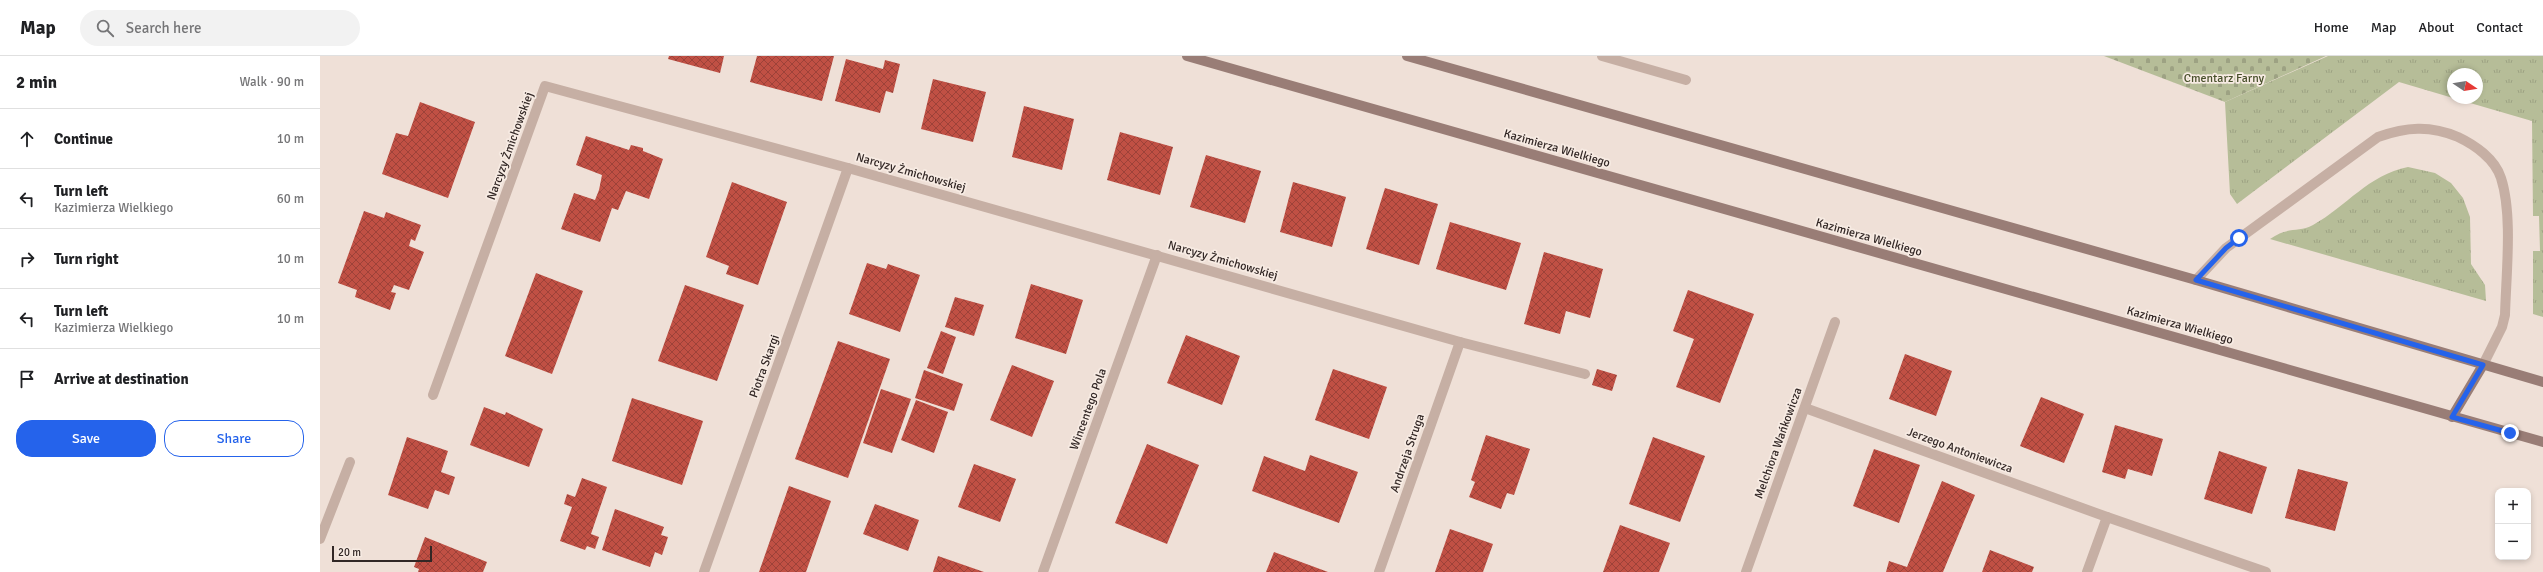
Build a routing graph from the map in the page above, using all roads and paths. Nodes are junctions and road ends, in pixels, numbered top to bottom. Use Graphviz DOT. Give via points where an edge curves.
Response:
graph roads {
  1 [pos="1187,56"];
  2 [pos="1406,56"];
  3 [pos="1602,56"];
  4 [pos="1686,80"];
  5 [pos="848,168"];
  6 [pos="1157,255"];
  7 [pos="2196,280"];
  8 [pos="1835,322"];
  9 [pos="1460,342"];
  10 [pos="2483,365"];
  11 [pos="1585,374"];
  12 [pos="2543,382"];
  13 [pos="433,395"];
  14 [pos="1804,408"];
  15 [pos="2452,417"];
  16 [pos="2543,442"];
  17 [pos="350,462"];
  18 [pos="2107,517"];
  19 [pos="320,539"];
  20 [pos="704,572"];
  21 [pos="1043,572"];
  22 [pos="1379,572"];
  23 [pos="1746,572"];
  24 [pos="2087,572"];
  25 [pos="2266,572"];
  1 -- 15 [label="main road, Kazimierza Wielkiego"];
  2 -- 7 [label="main road"];
  3 -- 4 [label="street"];
  5 -- 6 [label="street, Narcyzy Żmichowskiej"];
  5 -- 13 [label="street, Narcyzy Żmichowskiej" via="545,86"];
  5 -- 20 [label="street, Piotra Skargi"];
  6 -- 9 [label="street, Narcyzy Żmichowskiej"];
  6 -- 21 [label="street, Wincentego Pola"];
  7 -- 10 [label="main road"];
  7 -- 10 [label="street" via="2226,248 2378,137 2399,130 2425,128 2449,134 2470,142 2490,158 2501,177 2506,202 2505,315 2502,327"];
  8 -- 14 [label="street, Melchiora Wańkowicza"];
  9 -- 11 [label="street, Narcyzy Żmichowskiej"];
  9 -- 22 [label="street, Andrzeja Struga"];
  10 -- 12 [label="main road"];
  10 -- 15 [label="main road"];
  14 -- 18 [label="street, Jerzego Antoniewicza"];
  14 -- 23 [label="street, Melchiora Wańkowicza"];
  15 -- 16 [label="main road, Kazimierza Wielkiego"];
  17 -- 19 [label="street"];
  18 -- 24 [label="street"];
  18 -- 25 [label="street, Jerzego Antoniewicza"];
}
